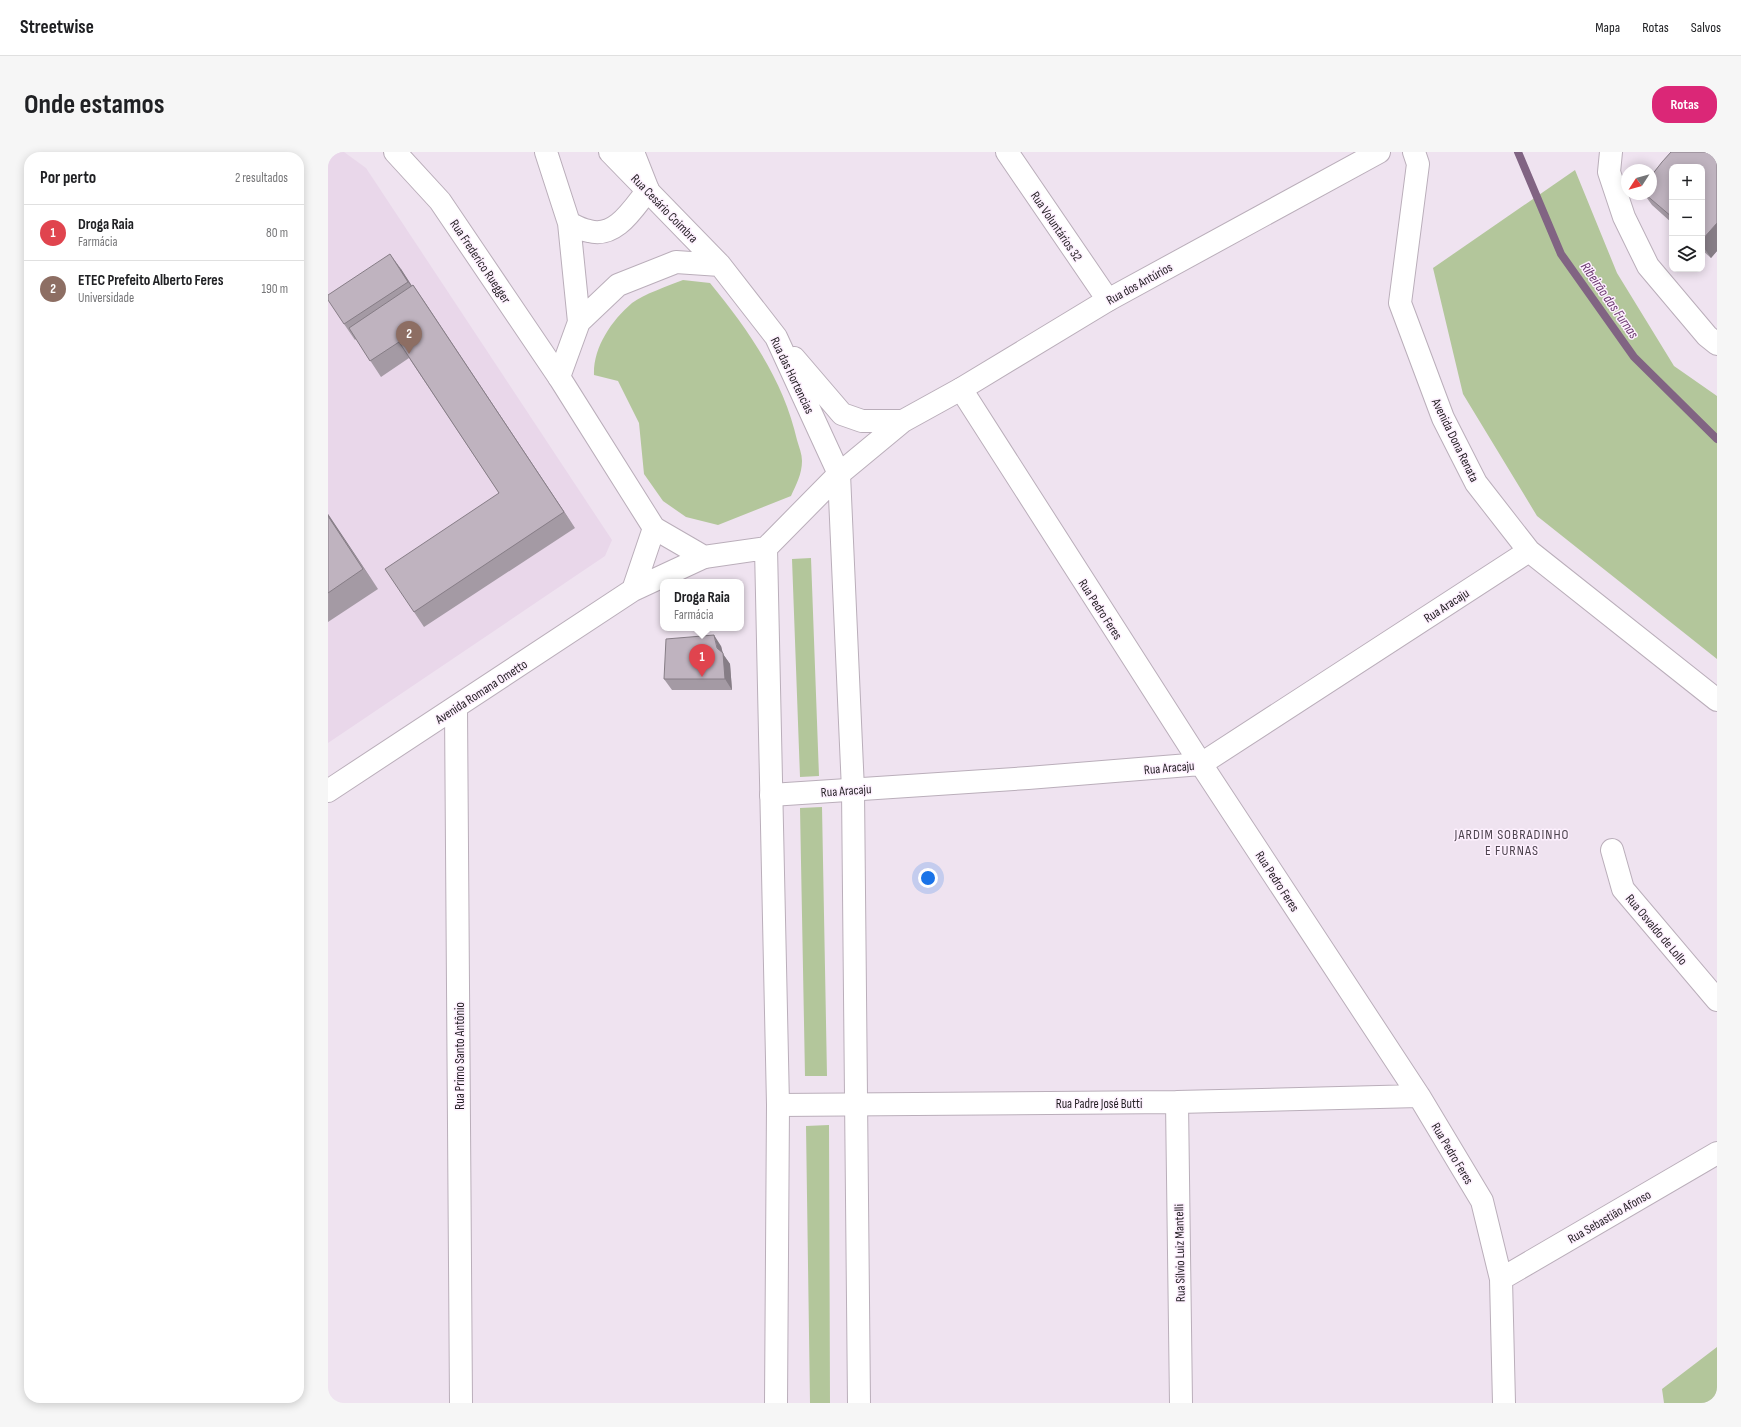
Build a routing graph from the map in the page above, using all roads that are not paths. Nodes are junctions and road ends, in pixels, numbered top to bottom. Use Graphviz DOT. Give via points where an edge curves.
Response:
graph roads {
  1 [pos="395,152"];
  2 [pos="546,152"];
  3 [pos="610,152"];
  4 [pos="633,152"];
  5 [pos="1007,152"];
  6 [pos="1414,152"];
  7 [pos="1611,152"];
  8 [pos="1369,155"];
  9 [pos="648,190"];
  10 [pos="569,223"];
  11 [pos="720,265"];
  12 [pos="1108,300"];
  13 [pos="579,322"];
  14 [pos="776,337"];
  15 [pos="1717,344"];
  16 [pos="559,377"];
  17 [pos="961,389"];
  18 [pos="903,421"];
  19 [pos="839,474"];
  20 [pos="654,528"];
  21 [pos="766,548"];
  22 [pos="1529,551"];
  23 [pos="704,557"];
  24 [pos="633,590"];
  25 [pos="1717,700"];
  26 [pos="456,708"];
  27 [pos="1201,764"];
  28 [pos="853,790"];
  29 [pos="328,791"];
  30 [pos="771,795"];
  31 [pos="1612,850"];
  32 [pos="1717,1000"];
  33 [pos="1420,1096"];
  34 [pos="1177,1102"];
  35 [pos="856,1104"];
  36 [pos="778,1105"];
  37 [pos="1717,1153"];
  38 [pos="1501,1279"];
  39 [pos="461,1403"];
  40 [pos="776,1403"];
  41 [pos="859,1403"];
  42 [pos="1182,1403"];
  43 [pos="1504,1403"];
  1 -- 16 [label="street, Rua Frederico Ruegger" via="440,202"];
  2 -- 10 [label="street"];
  3 -- 9 [label="street, Rua Cesário Coimbra"];
  4 -- 9 [label="street"];
  5 -- 12 [label="street, Rua Voluntários 32"];
  6 -- 22 [label="street, Avenida Dona Renata" via="1418,164 1400,303 1443,418 1476,483"];
  7 -- 15 [label="street" via="1609,172 1624,217 1648,266 1707,336"];
  8 -- 12 [label="street, Rua dos Antúrios"];
  9 -- 10 [label="street" via="623,220 606,232 590,232"];
  9 -- 11 [label="street, Rua Cesário Coimbra"];
  10 -- 13 [label="street"];
  11 -- 13 [label="street" via="676,262 618,285"];
  11 -- 14 [label="street, Rua das Hortencias"];
  12 -- 17 [label="street, Rua dos Antúrios"];
  13 -- 16 [label="street"];
  14 -- 18 [label="street, Rua dos Antúrios" via="842,414 862,421"];
  14 -- 19 [label="street, Rua das Hortencias"];
  16 -- 20 [label="street, Rua Frederico Ruegger"];
  17 -- 18 [label="street, Rua dos Antúrios"];
  17 -- 27 [label="street, Rua Pedro Feres"];
  18 -- 19 [label="street, Rua dos Antúrios"];
  19 -- 21 [label="street, Rua dos Antúrios"];
  19 -- 28 [label="street"];
  20 -- 23 [label="street"];
  20 -- 24 [label="street"];
  21 -- 23 [label="street, Avenida Romana Ometto"];
  21 -- 30 [label="street"];
  22 -- 25 [label="street, Avenida Dona Renata"];
  22 -- 27 [label="street, Rua Aracaju"];
  23 -- 24 [label="street, Avenida Romana Ometto"];
  24 -- 26 [label="street, Avenida Romana Ometto"];
  26 -- 29 [label="street, Avenida Romana Ometto"];
  26 -- 39 [label="street, Rua Primo Santo Antônio"];
  27 -- 28 [label="street, Rua Aracaju"];
  27 -- 33 [label="street, Rua Pedro Feres"];
  28 -- 30 [label="street, Rua Aracaju"];
  28 -- 35 [label="street"];
  30 -- 36 [label="street"];
  31 -- 32 [label="street, Rua Osvaldo de Lollo" via="1623,889"];
  33 -- 34 [label="street, Rua Padre José Butti"];
  33 -- 38 [label="street, Rua Pedro Feres" via="1482,1201"];
  34 -- 35 [label="street, Rua Padre José Butti"];
  34 -- 42 [label="street, Rua Sílvio Luiz Mantelli"];
  35 -- 36 [label="street, Rua Padre José Butti"];
  35 -- 41 [label="street"];
  36 -- 40 [label="street"];
  37 -- 38 [label="street, Rua Sebastião Afonso"];
  38 -- 43 [label="street, Rua Pedro Feres"];
}
